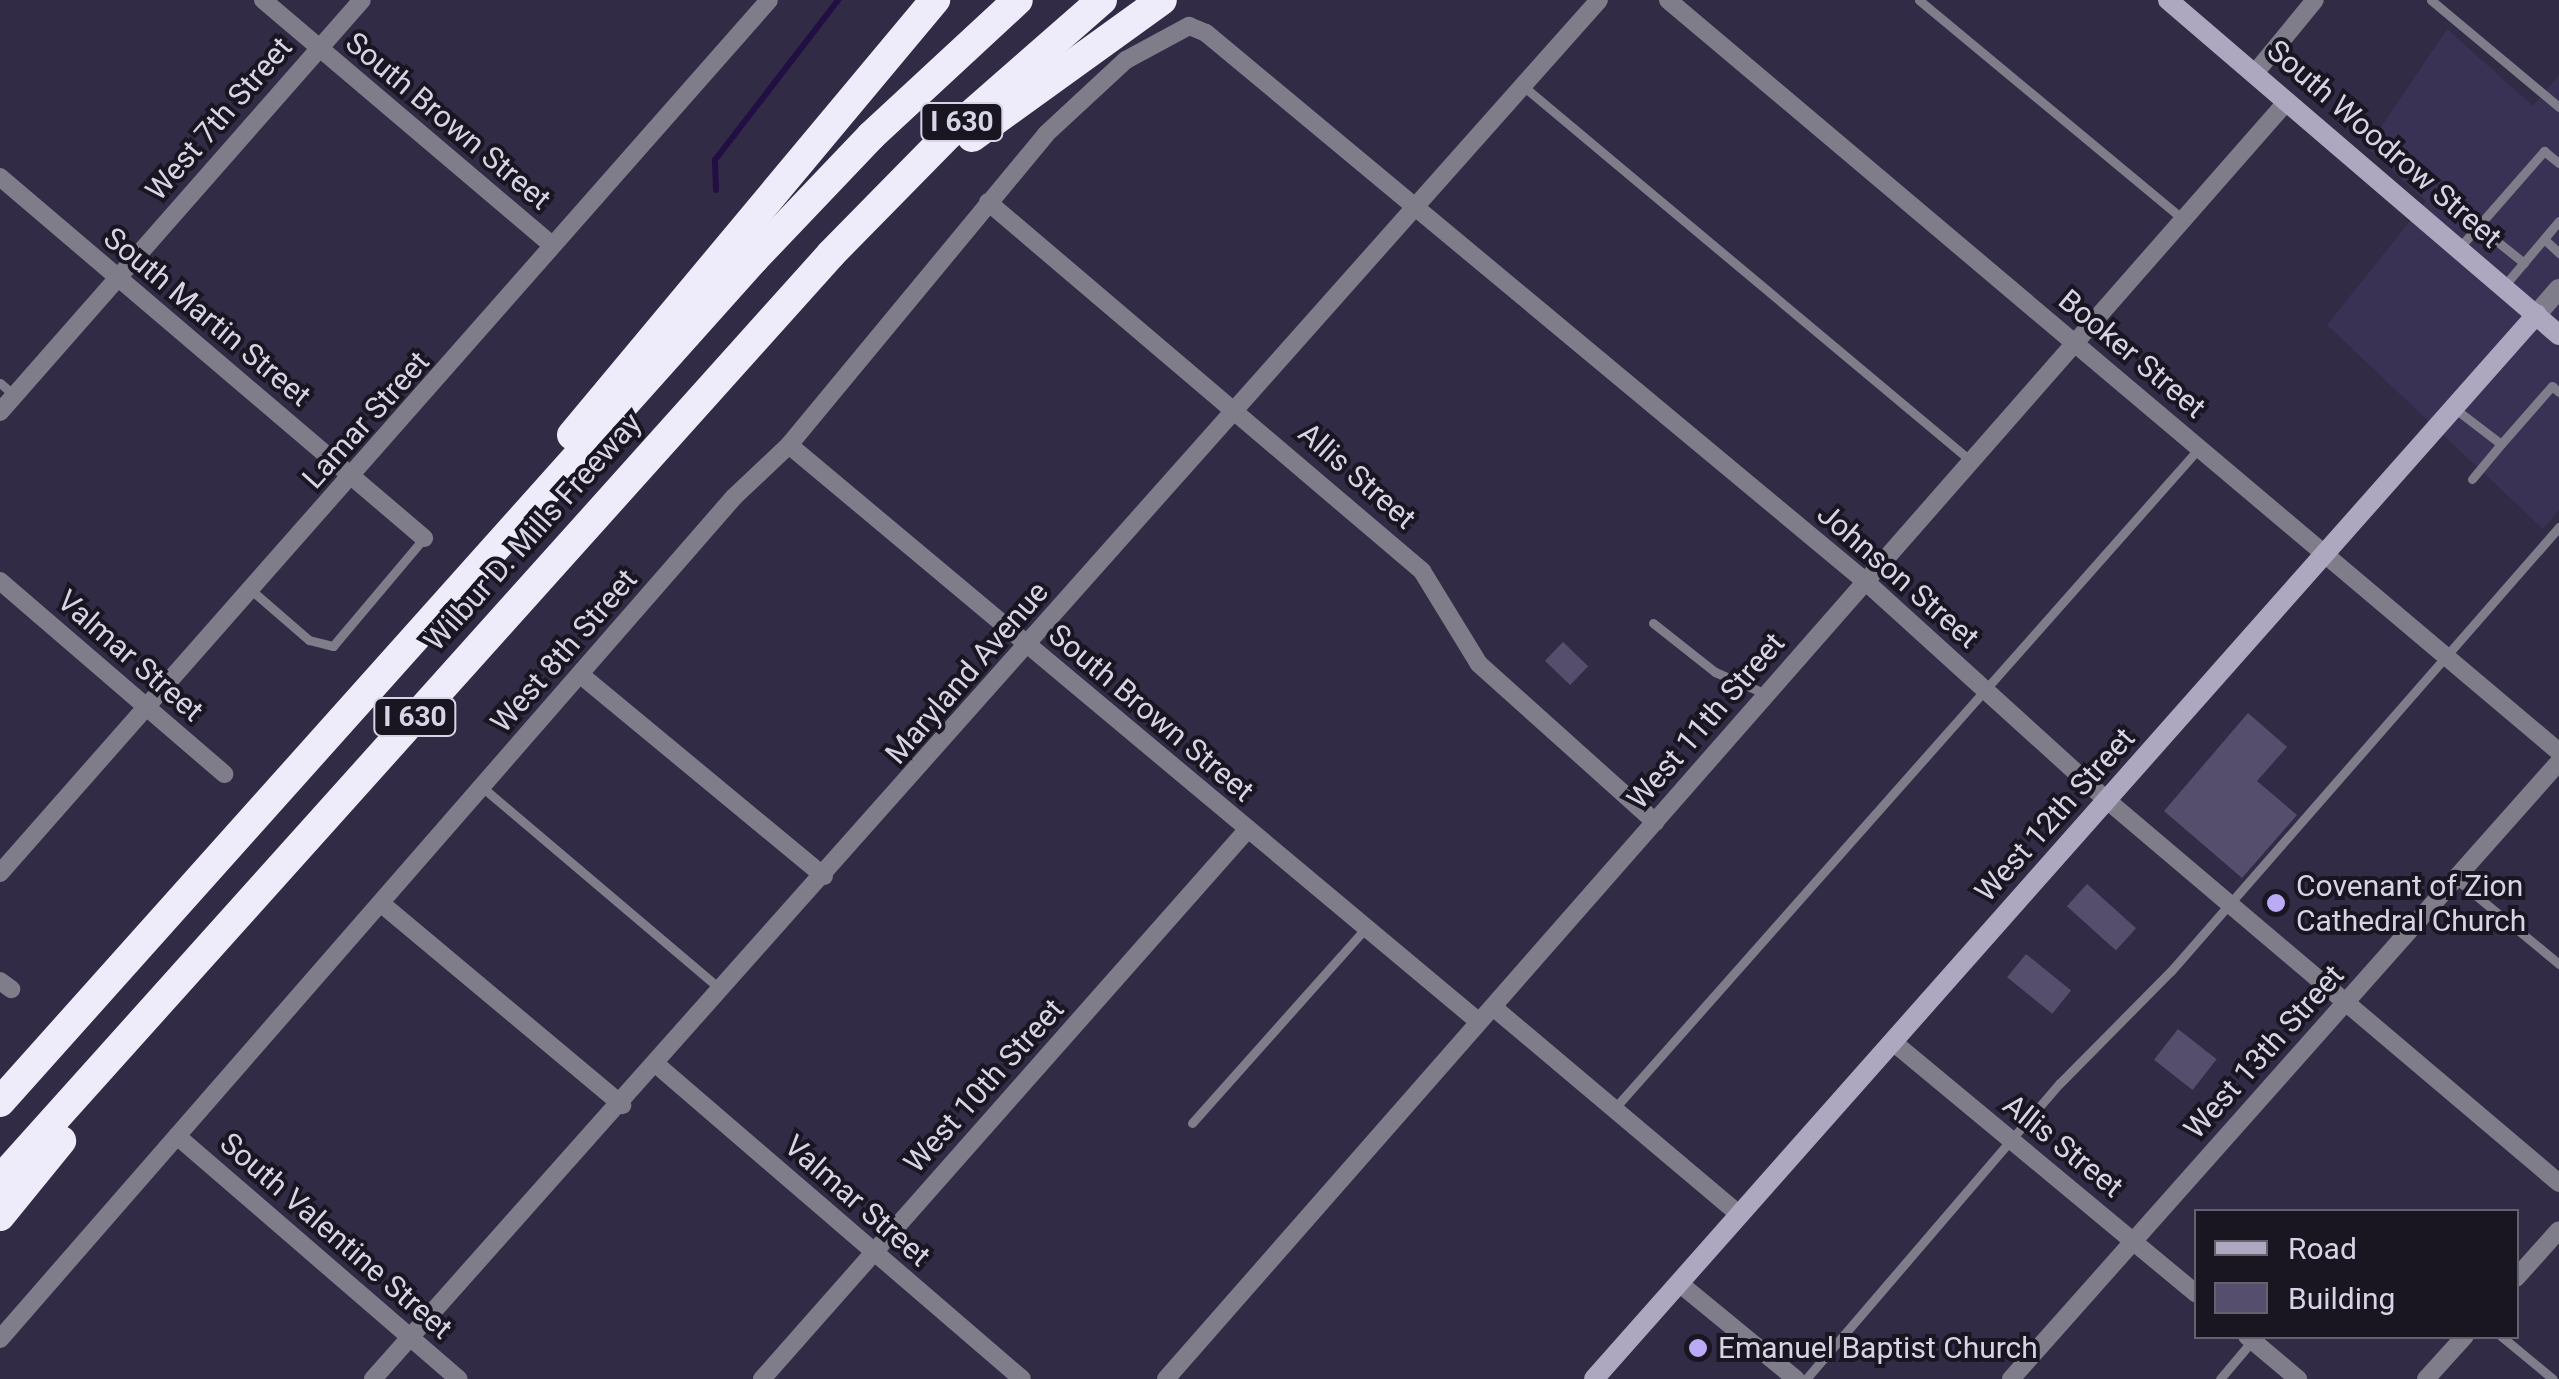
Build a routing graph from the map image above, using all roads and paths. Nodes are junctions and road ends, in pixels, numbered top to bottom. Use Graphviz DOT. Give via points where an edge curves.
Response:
graph roads {
  1 [pos="263,0"];
  2 [pos="362,0"];
  3 [pos="769,0"];
  4 [pos="935,0"];
  5 [pos="1018,0"];
  6 [pos="1102,0"];
  7 [pos="1162,0"];
  8 [pos="1599,0"];
  9 [pos="1668,0"];
  10 [pos="1919,0"];
  11 [pos="2168,0"];
  12 [pos="2315,0"];
  13 [pos="2430,0"];
  14 [pos="1189,26"];
  15 [pos="319,46"];
  16 [pos="2255,72"];
  17 [pos="1523,86"];
  18 [pos="2288,100"];
  19 [pos="2559,107"];
  20 [pos="2559,163"];
  21 [pos="0,176"];
  22 [pos="988,202"];
  23 [pos="1416,207"];
  24 [pos="2183,219"];
  25 [pos="2559,222"];
  26 [pos="2478,226"];
  27 [pos="2544,240"];
  28 [pos="552,246"];
  29 [pos="2459,248"];
  30 [pos="2559,253"];
  31 [pos="830,254"];
  32 [pos="2524,263"];
  33 [pos="117,276"];
  34 [pos="2504,286"];
  35 [pos="2559,289"];
  36 [pos="2537,314"];
  37 [pos="2559,335"];
  38 [pos="2075,342"];
  39 [pos="7,389"];
  40 [pos="2559,392"];
  41 [pos="2454,408"];
  42 [pos="1236,410"];
  43 [pos="0,412"];
  44 [pos="2501,444"];
  45 [pos="789,445"];
  46 [pos="2200,447"];
  47 [pos="1972,461"];
  48 [pos="352,477"];
  49 [pos="2472,479"];
  50 [pos="2559,527"];
  51 [pos="424,538"];
  52 [pos="2322,558"];
  53 [pos="0,581"];
  54 [pos="1865,581"];
  55 [pos="251,590"];
  56 [pos="1654,623"];
  57 [pos="418,633"];
  58 [pos="1028,645"];
  59 [pos="2444,662"];
  60 [pos="582,676"];
  61 [pos="1984,687"];
  62 [pos="1766,694"];
  63 [pos="147,706"];
  64 [pos="2559,752"];
  65 [pos="2559,762"];
  66 [pos="224,774"];
  67 [pos="482,787"];
  68 [pos="2108,801"];
  69 [pos="1654,822"];
  70 [pos="1248,829"];
  71 [pos="279,869"];
  72 [pos="0,873"];
  73 [pos="824,876"];
  74 [pos="2456,879"];
  75 [pos="2230,900"];
  76 [pos="383,904"];
  77 [pos="1366,928"];
  78 [pos="2559,964"];
  79 [pos="114,975"];
  80 [pos="723,991"];
  81 [pos="2347,1002"];
  82 [pos="1493,1007"];
  83 [pos="1479,1022"];
  84 [pos="1893,1042"];
  85 [pos="657,1066"];
  86 [pos="0,1078"];
  87 [pos="0,1102"];
  88 [pos="622,1105"];
  89 [pos="1614,1109"];
  90 [pos="1192,1122"];
  91 [pos="177,1136"];
  92 [pos="2015,1140"];
  93 [pos="0,1180"];
  94 [pos="2559,1182"];
  95 [pos="1740,1215"];
  96 [pos="0,1216"];
  97 [pos="2559,1230"];
  98 [pos="2133,1241"];
  99 [pos="874,1252"];
  100 [pos="2519,1275"];
  101 [pos="1680,1283"];
  102 [pos="2194,1292"];
  103 [pos="411,1337"];
  104 [pos="0,1338"];
  105 [pos="2250,1339"];
  106 [pos="2462,1339"];
  107 [pos="2504,1339"];
  108 [pos="373,1379"];
  109 [pos="459,1379"];
  110 [pos="762,1379"];
  111 [pos="1022,1379"];
  112 [pos="1166,1379"];
  113 [pos="1594,1379"];
  114 [pos="1796,1379"];
  115 [pos="1806,1379"];
  116 [pos="2011,1379"];
  117 [pos="2220,1379"];
  118 [pos="2298,1379"];
  119 [pos="2426,1379"];
  120 [pos="2553,1379"];
  1 -- 15 [label="street, South Brown Street"];
  2 -- 15 [label="street, West 7th Street"];
  3 -- 28 [label="street, Lamar Street"];
  4 -- 57 [label="highway" via="622,369"];
  5 -- 57 [label="highway, Wilbur D. Mills Freeway / I 630" via="833,174"];
  6 -- 31 [label="highway, Wilbur D. Mills Freeway / I 630" via="950,133"];
  7 -- 31 [label="highway" via="1054,73"];
  8 -- 17 [label="street, Maryland Avenue"];
  9 -- 38 [label="street, Booker Street"];
  10 -- 24 [label="lane"];
  11 -- 16 [label="main road, South Woodrow Street"];
  12 -- 16 [label="street"];
  13 -- 19 [label="lane"];
  14 -- 22 [label="street, West 8th Street" via="1164,34 1084,96"];
  14 -- 23 [label="street, Johnson Street"];
  15 -- 28 [label="street, South Brown Street"];
  15 -- 33 [label="street, West 7th Street"];
  16 -- 18 [label="main road, South Woodrow Street"];
  17 -- 23 [label="street, Maryland Avenue"];
  17 -- 47 [label="lane"];
  18 -- 24 [label="street, West 11th Street"];
  18 -- 29 [label="main road, South Woodrow Street"];
  20 -- 26 [label="lane" via="2544,150"];
  21 -- 33 [label="street, South Martin Street"];
  22 -- 42 [label="street, Allis Street"];
  22 -- 45 [label="street, West 8th Street"];
  23 -- 42 [label="street, Maryland Avenue"];
  23 -- 54 [label="street, Johnson Street"];
  24 -- 38 [label="street, West 11th Street"];
  25 -- 27 [label="lane"];
  26 -- 29 [label="lane"];
  26 -- 32 [label="lane"];
  27 -- 30 [label="lane"];
  27 -- 32 [label="lane"];
  28 -- 48 [label="street, Lamar Street"];
  29 -- 34 [label="main road, South Woodrow Street"];
  31 -- 71 [label="highway, Wilbur D. Mills Freeway / I 630"];
  32 -- 34 [label="lane"];
  33 -- 39 [label="street, West 7th Street"];
  33 -- 48 [label="street, South Martin Street"];
  34 -- 36 [label="main road, South Woodrow Street"];
  35 -- 36 [label="street, West 12th Street"];
  36 -- 37 [label="main road, South Woodrow Street"];
  36 -- 41 [label="main road, West 12th Street"];
  38 -- 46 [label="street, Booker Street"];
  38 -- 47 [label="street, West 11th Street"];
  39 -- 43 [label="street, West 7th Street"];
  40 -- 44 [label="lane" via="2552,386"];
  41 -- 44 [label="lane"];
  41 -- 52 [label="main road, West 12th Street"];
  42 -- 58 [label="street, Maryland Avenue"];
  42 -- 69 [label="street, Allis Street" via="1422,570 1479,664"];
  44 -- 49 [label="lane"];
  45 -- 58 [label="street, South Brown Street"];
  45 -- 60 [label="street, West 8th Street" via="734,496"];
  46 -- 52 [label="street, Booker Street"];
  46 -- 61 [label="lane"];
  47 -- 54 [label="street, West 11th Street"];
  48 -- 51 [label="street, South Martin Street"];
  48 -- 55 [label="street, Lamar Street"];
  50 -- 59 [label="lane"];
  51 -- 55 [label="lane" via="333,646 309,640"];
  52 -- 59 [label="street, Booker Street"];
  52 -- 68 [label="main road, West 12th Street"];
  53 -- 63 [label="street, Valmar Street"];
  54 -- 61 [label="street, Johnson Street"];
  54 -- 62 [label="street, West 11th Street"];
  55 -- 63 [label="street, Lamar Street"];
  56 -- 62 [label="lane" via="1715,672"];
  57 -- 79 [label="highway, Wilbur D. Mills Freeway / I 630"];
  58 -- 70 [label="street, South Brown Street"];
  58 -- 73 [label="street, Maryland Avenue"];
  59 -- 64 [label="street, Booker Street"];
  59 -- 75 [label="lane"];
  60 -- 67 [label="street, West 8th Street"];
  60 -- 73 [label="street"];
  61 -- 68 [label="street, Johnson Street"];
  61 -- 89 [label="lane"];
  62 -- 69 [label="street, West 11th Street"];
  63 -- 66 [label="street, Valmar Street"];
  63 -- 72 [label="street, Lamar Street"];
  65 -- 74 [label="street, West 13th Street"];
  67 -- 76 [label="street, West 8th Street"];
  67 -- 80 [label="lane"];
  68 -- 75 [label="street, Johnson Street"];
  68 -- 84 [label="main road, West 12th Street"];
  69 -- 82 [label="street, West 11th Street"];
  70 -- 77 [label="street, South Brown Street"];
  70 -- 99 [label="street, West 10th Street"];
  71 -- 93 [label="highway, Wilbur D. Mills Freeway / I 630"];
  71 -- 96 [label="highway"];
  73 -- 80 [label="street, Maryland Avenue"];
  74 -- 78 [label="lane"];
  74 -- 81 [label="street, West 13th Street"];
  75 -- 81 [label="street, Johnson Street"];
  75 -- 92 [label="lane"];
  76 -- 88 [label="street"];
  76 -- 91 [label="street, West 8th Street"];
  77 -- 83 [label="street, South Brown Street"];
  77 -- 90 [label="lane"];
  79 -- 86 [label="highway"];
  79 -- 87 [label="highway, Wilbur D. Mills Freeway / I 630"];
  80 -- 85 [label="street, Maryland Avenue"];
  81 -- 94 [label="street, Johnson Street"];
  81 -- 98 [label="street, West 13th Street"];
  82 -- 83 [label="street, West 11th Street"];
  82 -- 89 [label="street"];
  83 -- 112 [label="street, West 11th Street"];
  84 -- 92 [label="street, Allis Street"];
  84 -- 95 [label="main road, West 12th Street"];
  85 -- 88 [label="street, Maryland Avenue"];
  85 -- 99 [label="street, Valmar Street"];
  88 -- 103 [label="street, Maryland Avenue"];
  89 -- 95 [label="street"];
  91 -- 103 [label="street, South Valentine Street"];
  91 -- 104 [label="street, West 8th Street"];
  92 -- 98 [label="street, Allis Street"];
  92 -- 115 [label="lane"];
  95 -- 101 [label="main road, West 12th Street"];
  97 -- 100 [label="street"];
  98 -- 102 [label="street, Allis Street"];
  98 -- 116 [label="street, West 13th Street"];
  99 -- 110 [label="street, West 10th Street"];
  99 -- 111 [label="street, Valmar Street"];
  101 -- 113 [label="main road, West 12th Street"];
  101 -- 114 [label="street"];
  103 -- 108 [label="street, Maryland Avenue"];
  103 -- 109 [label="street, South Valentine Street"];
  105 -- 117 [label="lane"];
  105 -- 118 [label="street"];
  106 -- 119 [label="street"];
  107 -- 120 [label="lane"];
}
